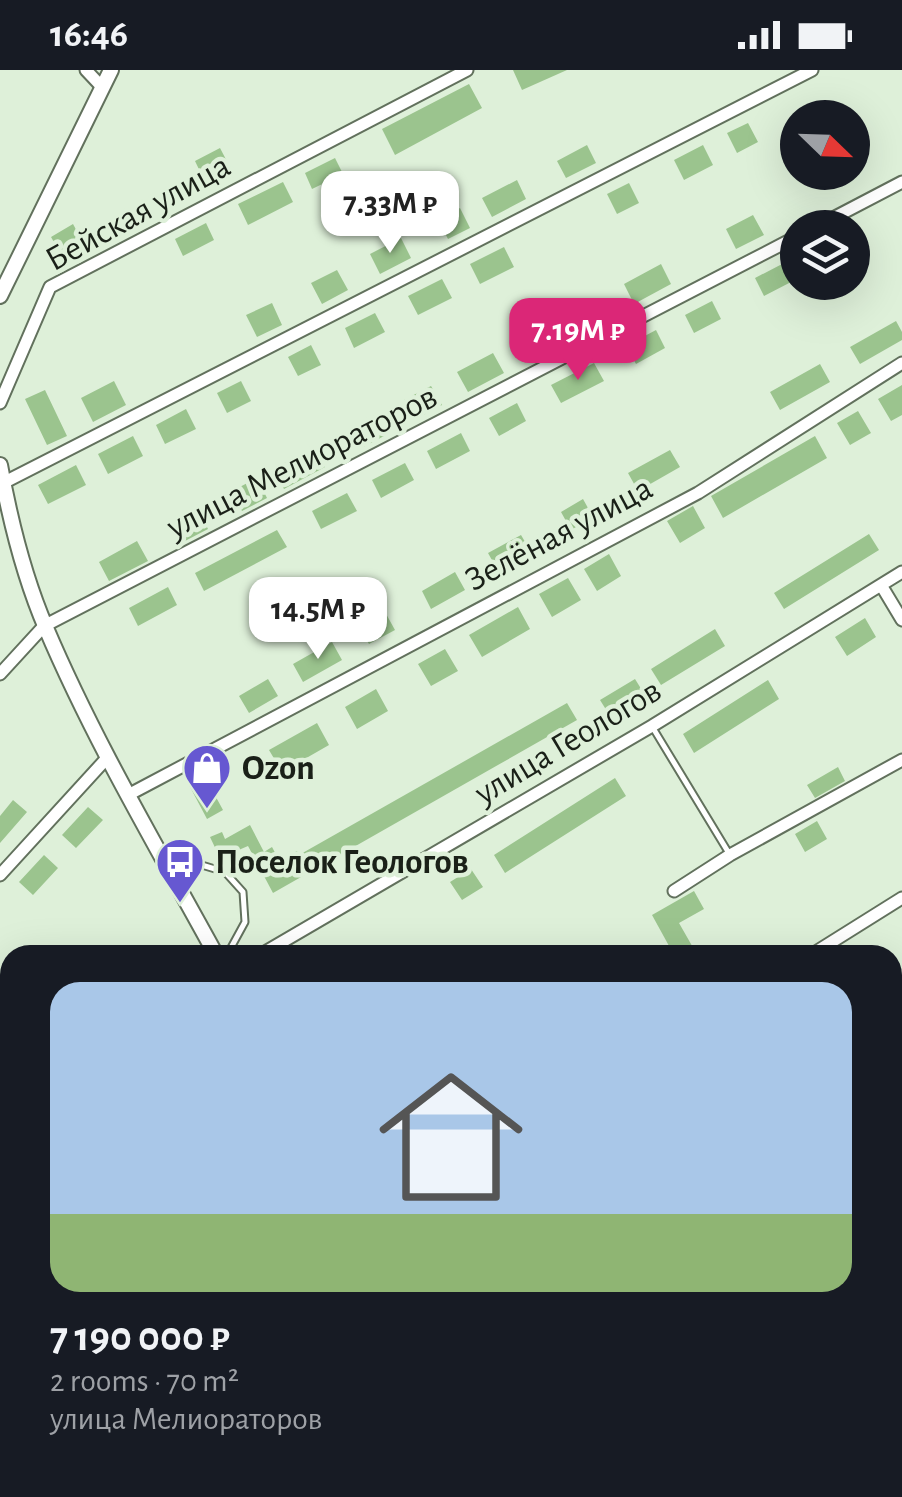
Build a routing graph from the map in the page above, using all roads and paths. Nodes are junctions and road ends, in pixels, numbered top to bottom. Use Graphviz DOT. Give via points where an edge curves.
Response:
graph roads {
  1 [pos="86,70"];
  2 [pos="111,70"];
  3 [pos="467,70"];
  4 [pos="812,70"];
  5 [pos="102,87"];
  6 [pos="902,182"];
  7 [pos="848,210"];
  8 [pos="780,245"];
  9 [pos="0,296"];
  10 [pos="902,364"];
  11 [pos="0,404"];
  12 [pos="0,465"];
  13 [pos="3,483"];
  14 [pos="902,572"];
  15 [pos="881,585"];
  16 [pos="902,620"];
  17 [pos="44,626"];
  18 [pos="0,674"];
  19 [pos="652,726"];
  20 [pos="108,758"];
  21 [pos="902,760"];
  22 [pos="128,795"];
  23 [pos="159,852"];
  24 [pos="730,855"];
  25 [pos="0,875"];
  26 [pos="674,891"];
  27 [pos="902,898"];
  28 [pos="210,945"];
  29 [pos="233,945"];
  30 [pos="277,945"];
  31 [pos="827,945"];
  1 -- 5 [label="street"];
  2 -- 5 [label="street"];
  3 -- 11 [label="street, Бейская улица" via="50,288"];
  4 -- 13 [label="street"];
  5 -- 9 [label="street"];
  6 -- 7 [label="street"];
  8 -- 17 [label="street, улица Мелиораторов"];
  10 -- 22 [label="street, Зелёная улица" via="698,493"];
  12 -- 13 [label="street"];
  13 -- 17 [label="street"];
  14 -- 15 [label="street, улица Геологов"];
  15 -- 16 [label="street"];
  15 -- 19 [label="street, улица Геологов"];
  17 -- 18 [label="street"];
  17 -- 20 [label="street"];
  19 -- 24 [label="lane"];
  19 -- 30 [label="street, улица Геологов"];
  20 -- 22 [label="street"];
  20 -- 25 [label="street"];
  21 -- 24 [label="street"];
  22 -- 23 [label="street"];
  23 -- 28 [label="street"];
  23 -- 29 [label="lane" via="225,872 243,892 244,922"];
  24 -- 26 [label="street"];
  27 -- 31 [label="street"];
}
